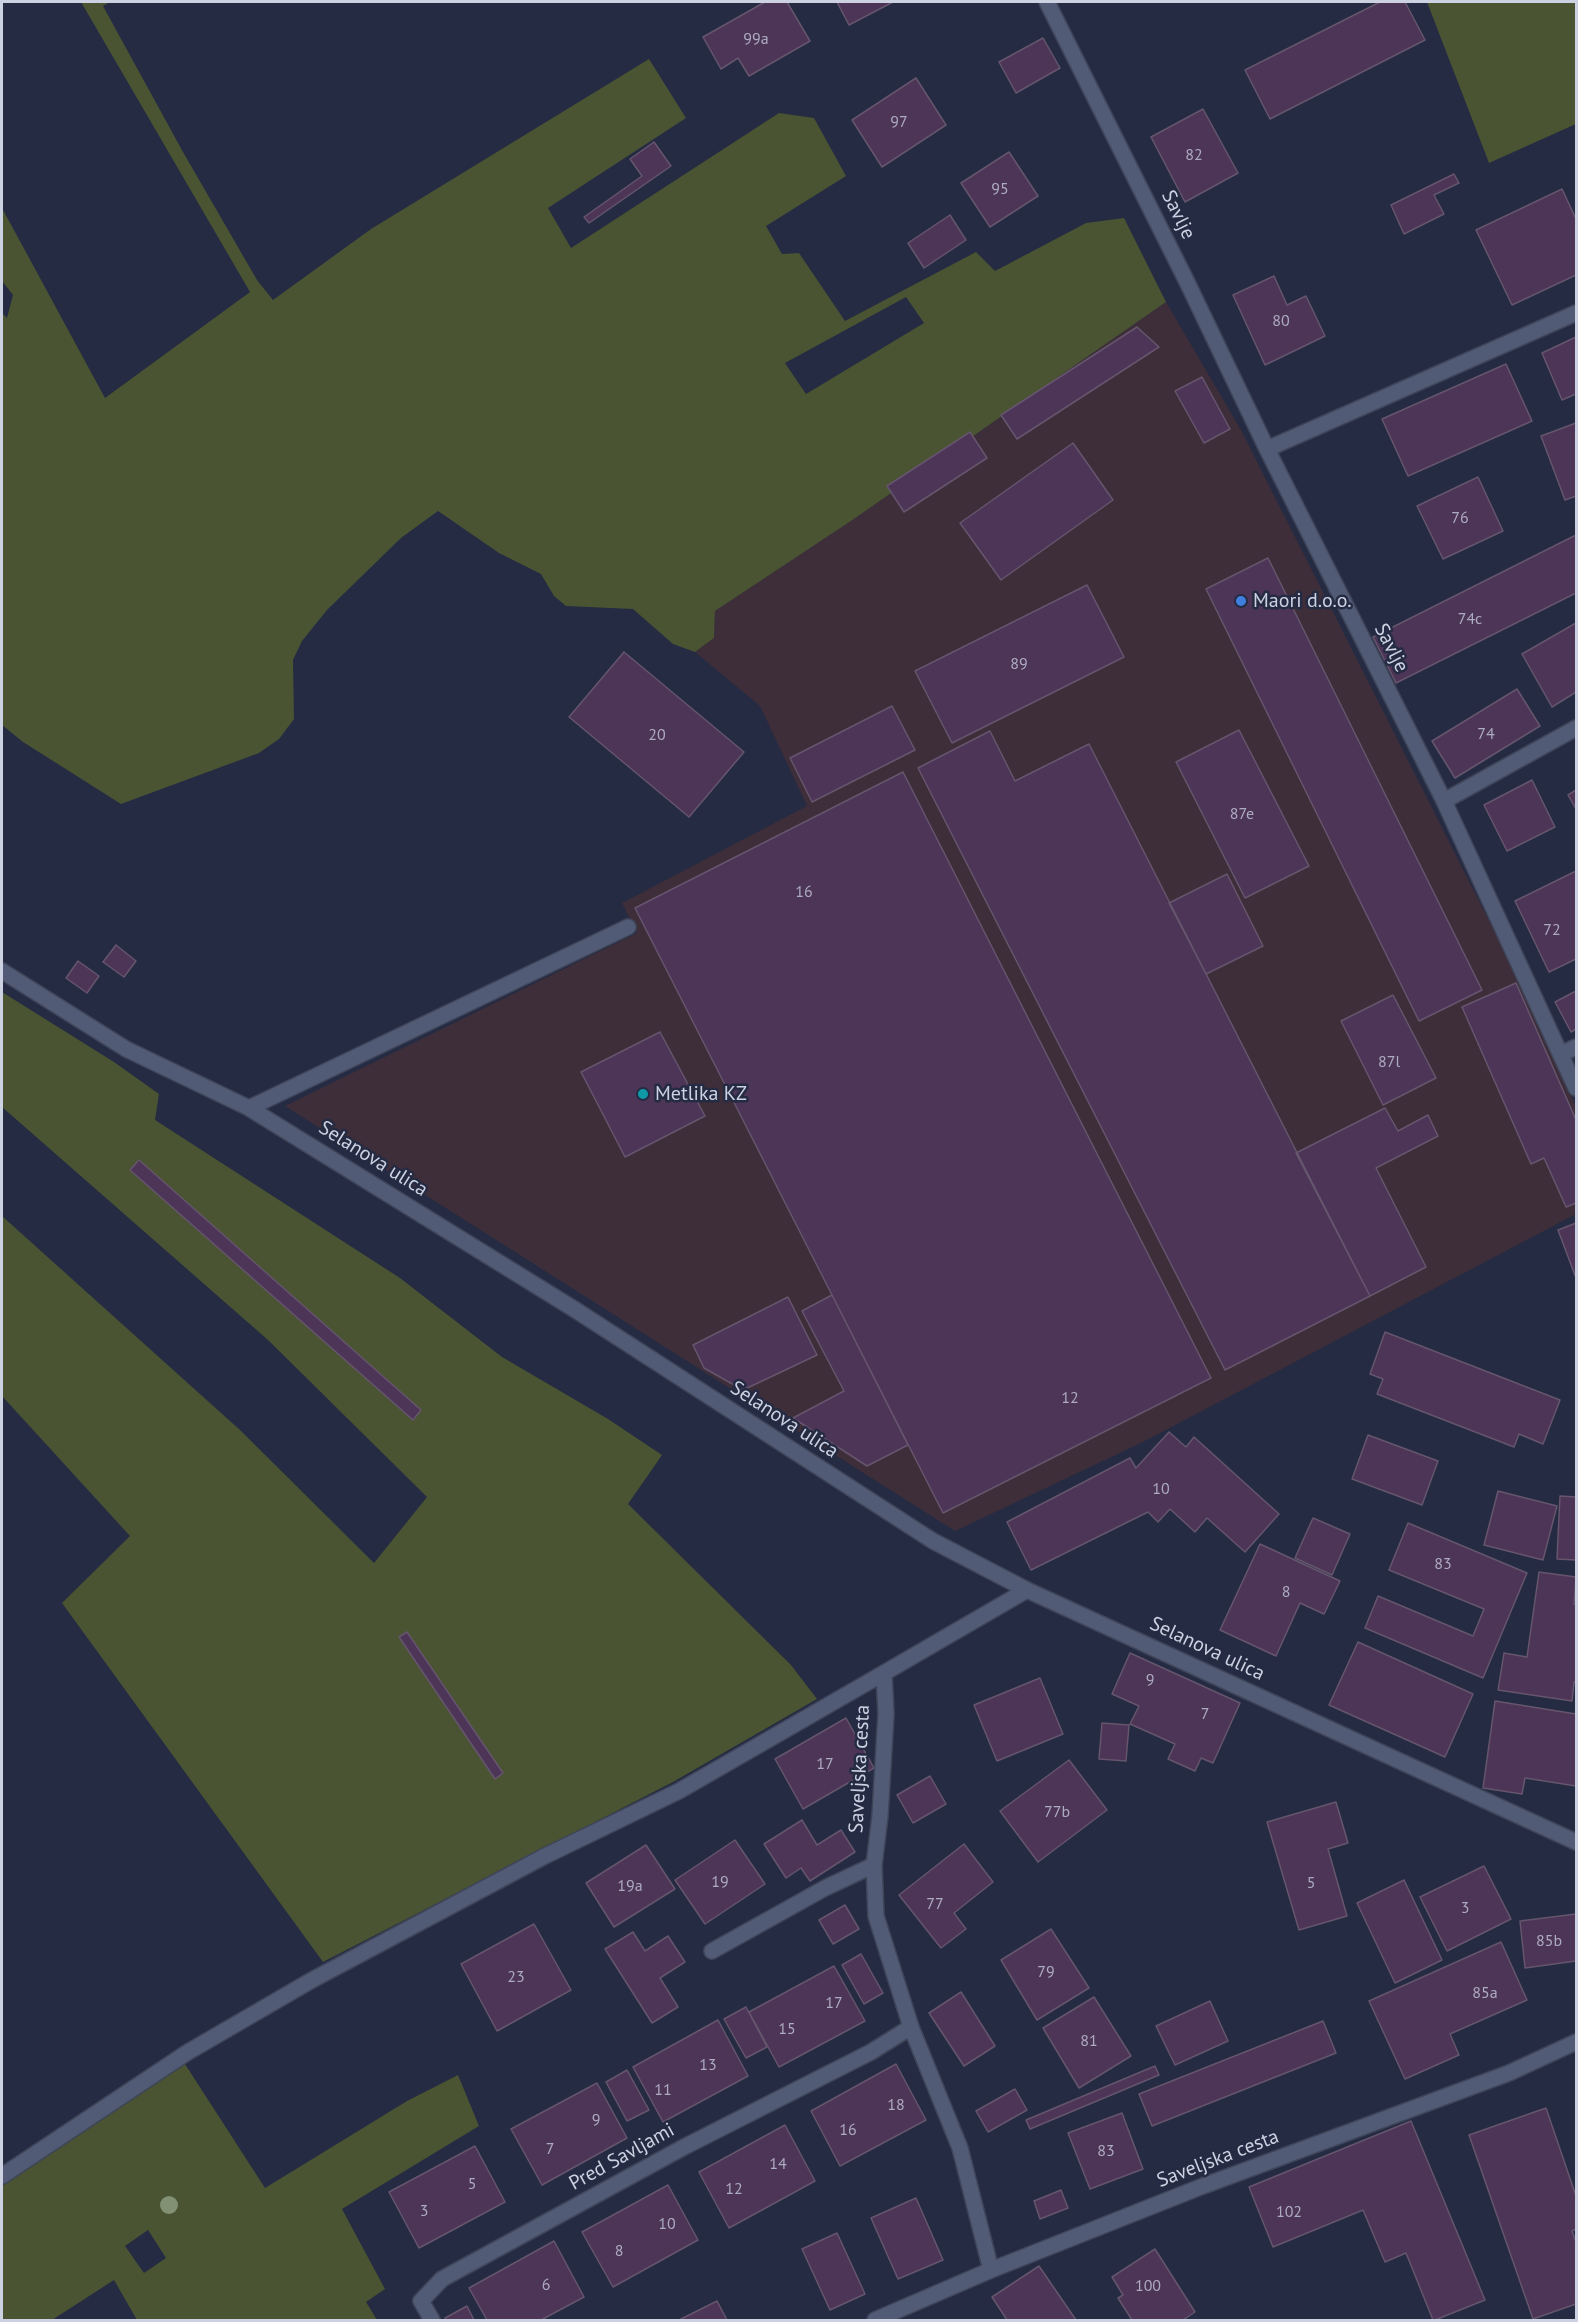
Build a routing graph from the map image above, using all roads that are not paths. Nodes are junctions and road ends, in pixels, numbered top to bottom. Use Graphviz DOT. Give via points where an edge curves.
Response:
graph roads {
  1 [pos="1047,2"];
  2 [pos="1576,313"];
  3 [pos="1267,449"];
  4 [pos="1576,728"];
  5 [pos="1444,801"];
  6 [pos="628,927"];
  7 [pos="2,971"];
  8 [pos="1576,1047"];
  9 [pos="1561,1054"];
  10 [pos="1576,1088"];
  11 [pos="249,1108"];
  12 [pos="1027,1590"];
  13 [pos="884,1673"];
  14 [pos="1576,1842"];
  15 [pos="874,1865"];
  16 [pos="712,1950"];
  17 [pos="911,2027"];
  18 [pos="1576,2042"];
  19 [pos="2,2176"];
  20 [pos="991,2270"];
  21 [pos="432,2320"];
  22 [pos="875,2320"];
  1 -- 3 [label="street, Savlje"];
  2 -- 3 [label="street"];
  3 -- 5 [label="street, Savlje"];
  4 -- 5 [label="street"];
  5 -- 9 [label="street, Savlje"];
  6 -- 11 [label="street"];
  7 -- 11 [label="street, Selanova ulica" via="126,1049"];
  8 -- 9 [label="street"];
  9 -- 10 [label="street, Savlje"];
  11 -- 12 [label="street, Selanova ulica" via="574,1309 933,1541"];
  12 -- 13 [label="street"];
  12 -- 14 [label="street, Selanova ulica"];
  13 -- 15 [label="street, Saveljska cesta" via="886,1714"];
  13 -- 19 [label="street" via="679,1791 543,1857 312,1980 188,2052"];
  15 -- 16 [label="street"];
  15 -- 17 [label="street, Saveljska cesta" via="876,1916"];
  17 -- 20 [label="street" via="960,2148"];
  17 -- 21 [label="street, Pred Savljami" via="871,2052 684,2147 442,2279 421,2301"];
  18 -- 20 [label="street, Saveljska cesta" via="1509,2073 1203,2186"];
  20 -- 22 [label="street, Saveljska cesta"];
}
